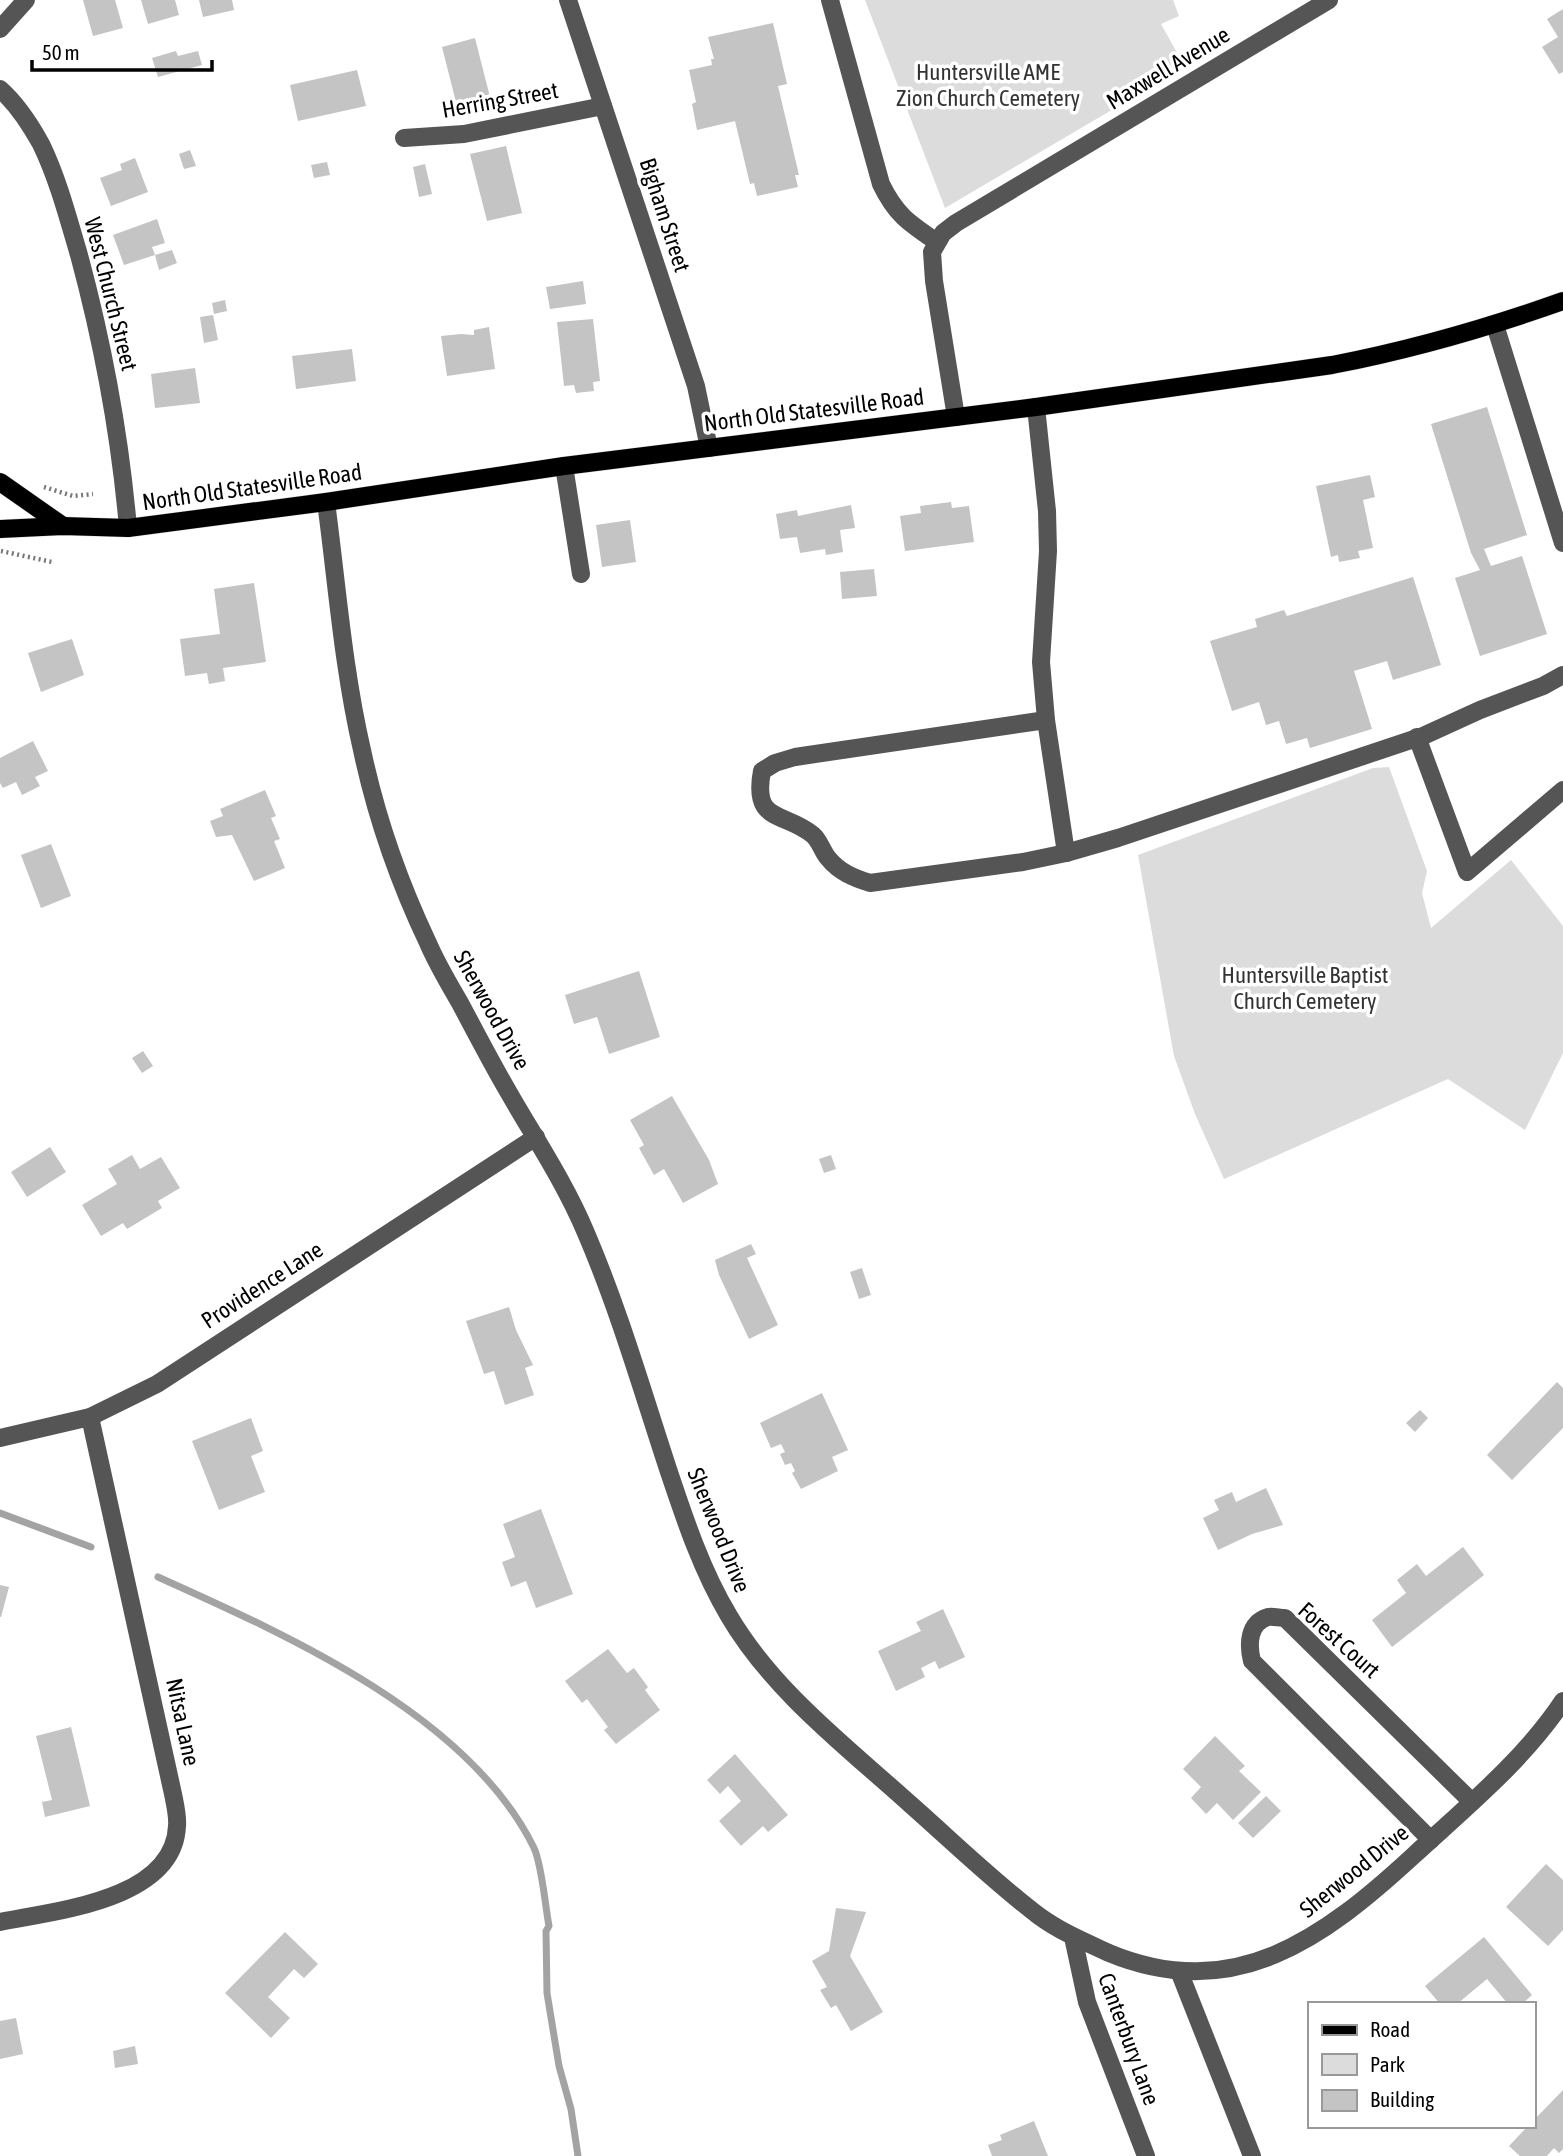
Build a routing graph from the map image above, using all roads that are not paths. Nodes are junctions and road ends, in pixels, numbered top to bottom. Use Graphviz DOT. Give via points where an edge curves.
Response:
graph roads {
  1 [pos="26,0"];
  2 [pos="568,0"];
  3 [pos="830,0"];
  4 [pos="1329,0"];
  5 [pos="0,29"];
  6 [pos="0,89"];
  7 [pos="603,106"];
  8 [pos="404,138"];
  9 [pos="937,242"];
  10 [pos="1563,302"];
  11 [pos="1495,325"];
  12 [pos="1036,407"];
  13 [pos="956,416"];
  14 [pos="709,448"];
  15 [pos="564,466"];
  16 [pos="0,482"];
  17 [pos="326,502"];
  18 [pos="64,526"];
  19 [pos="128,528"];
  20 [pos="0,529"];
  21 [pos="1563,543"];
  22 [pos="581,575"];
  23 [pos="1563,675"];
  24 [pos="1046,720"];
  25 [pos="1417,737"];
  26 [pos="1563,790"];
  27 [pos="1066,852"];
  28 [pos="536,1137"];
  29 [pos="90,1417"];
  30 [pos="0,1438"];
  31 [pos="1563,1700"];
  32 [pos="1472,1802"];
  33 [pos="1431,1840"];
  34 [pos="0,1922"];
  35 [pos="1073,1937"];
  36 [pos="1180,1971"];
  37 [pos="1146,2156"];
  38 [pos="1252,2156"];
  1 -- 5 [label="street"];
  2 -- 7 [label="street, Bigham Street"];
  3 -- 9 [label="street" via="881,184 892,207"];
  4 -- 9 [label="street, Maxwell Avenue" via="956,223"];
  6 -- 19 [label="street, West Church Street" via="15,103 40,143 69,223 104,365"];
  7 -- 8 [label="street, Herring Street" via="464,134"];
  7 -- 14 [label="street, Bigham Street" via="696,386"];
  9 -- 13 [label="street" via="932,252 934,281"];
  10 -- 11 [label="main road, North Old Statesville Road"];
  11 -- 12 [label="main road, North Old Statesville Road" via="1332,365"];
  11 -- 21 [label="street"];
  12 -- 13 [label="main road, North Old Statesville Road"];
  12 -- 24 [label="street" via="1047,512 1041,662"];
  13 -- 14 [label="main road, North Old Statesville Road"];
  14 -- 15 [label="main road, North Old Statesville Road"];
  15 -- 17 [label="main road, North Old Statesville Road"];
  15 -- 22 [label="street"];
  16 -- 18 [label="main road"];
  17 -- 19 [label="main road, North Old Statesville Road"];
  17 -- 28 [label="street, Sherwood Drive" via="361,747 398,873 429,946"];
  18 -- 19 [label="main road, North Old Statesville Road"];
  18 -- 20 [label="main road, North Old Statesville Road"];
  23 -- 25 [label="street"];
  24 -- 27 [label="street"];
  24 -- 27 [label="street" via="795,757 762,771 759,788 764,807 776,818 816,836 828,858 848,876 870,883"];
  25 -- 26 [label="street" via="1467,872"];
  25 -- 27 [label="street"];
  28 -- 29 [label="street, Providence Lane" via="156,1384"];
  28 -- 35 [label="street, Sherwood Drive" via="587,1236 681,1508 730,1618 780,1684 832,1734 1041,1917"];
  29 -- 30 [label="street, Providence Lane"];
  29 -- 34 [label="street, Nitsa Lane" via="177,1826 168,1856 142,1882 108,1898"];
  31 -- 32 [label="street, Sherwood Drive"];
  32 -- 33 [label="street, Sherwood Drive"];
  32 -- 33 [label="street, Forest Court" via="1285,1618 1268,1617 1254,1627 1248,1645 1252,1661"];
  33 -- 36 [label="street, Sherwood Drive" via="1311,1938 1247,1965"];
  35 -- 36 [label="street, Sherwood Drive" via="1128,1960"];
  35 -- 37 [label="street, Canterbury Lane" via="1087,2002"];
  36 -- 38 [label="street"];
}
